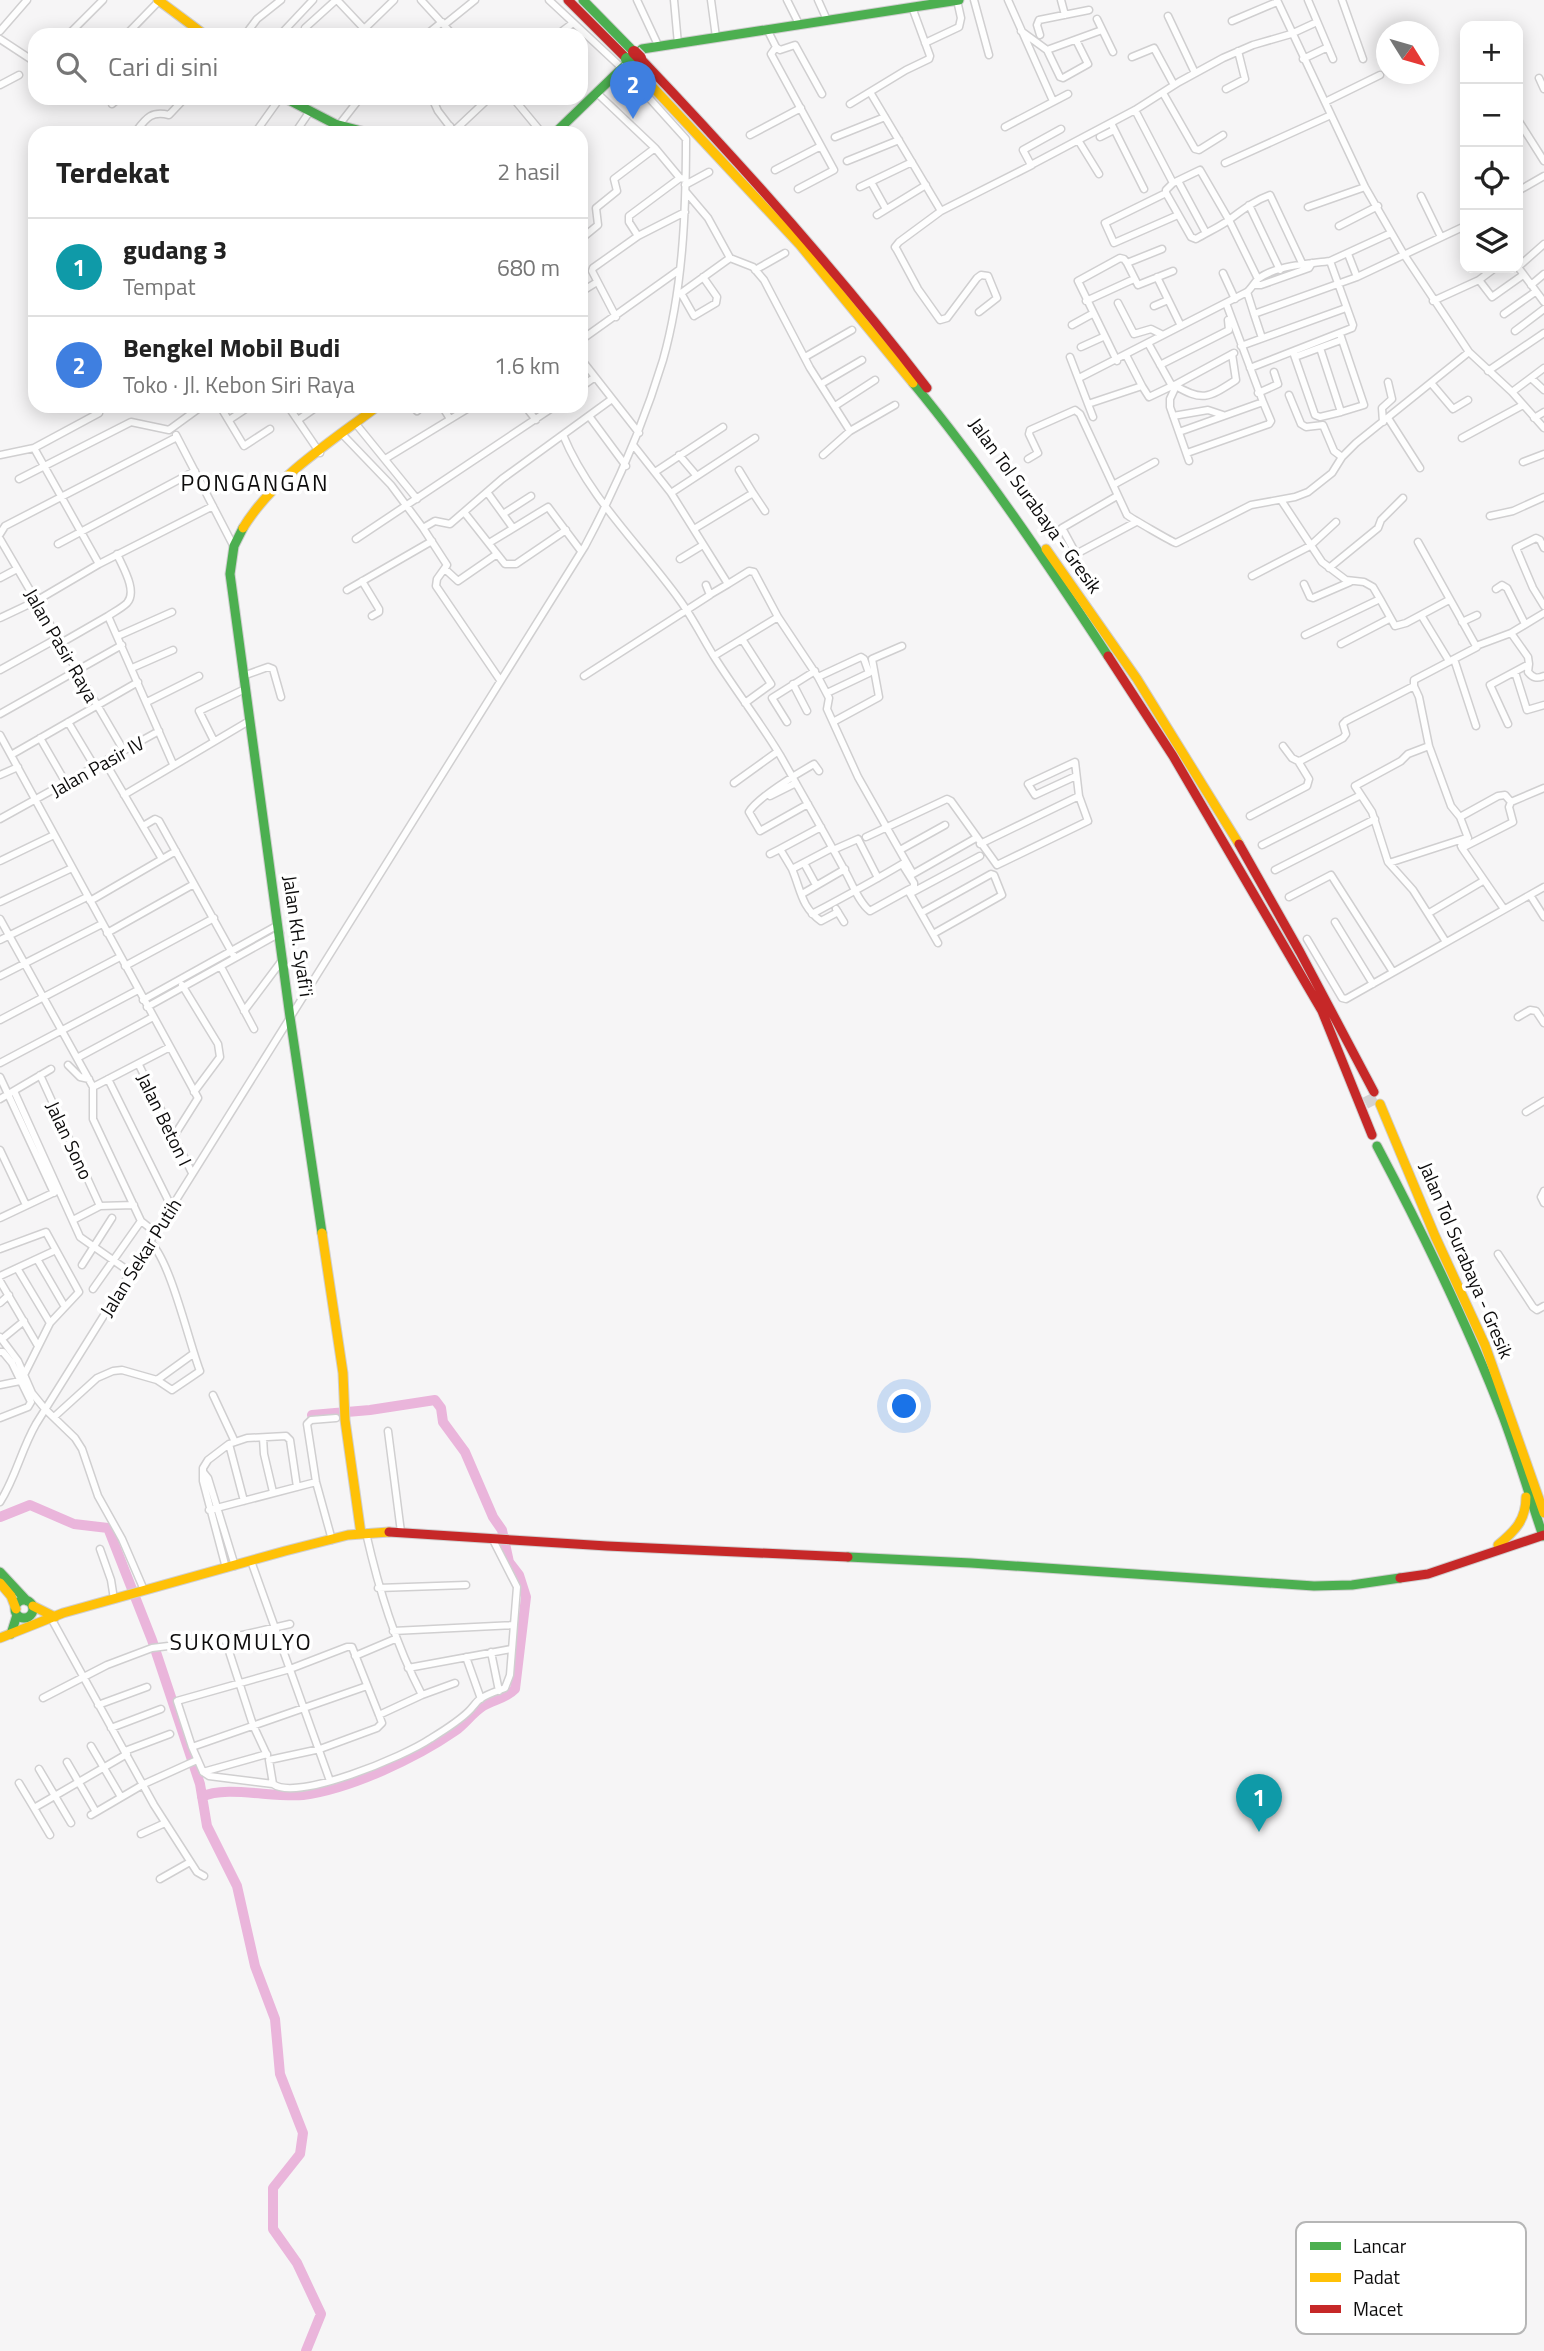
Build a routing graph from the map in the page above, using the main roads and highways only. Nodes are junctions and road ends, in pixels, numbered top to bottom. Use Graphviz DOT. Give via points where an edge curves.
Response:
graph roads {
  1 [pos="158,0"];
  2 [pos="568,0"];
  3 [pos="583,0"];
  4 [pos="958,0"];
  5 [pos="918,4"];
  6 [pos="193,28"];
  7 [pos="633,59"];
  8 [pos="588,102"];
  9 [pos="300,105"];
  10 [pos="584,105"];
  11 [pos="342,126"];
  12 [pos="562,126"];
  13 [pos="369,413"];
  14 [pos="1322,1011"];
  15 [pos="1374,1100"];
  16 [pos="1427,1240"];
  17 [pos="1531,1488"];
  18 [pos="1544,1498"];
  19 [pos="1544,1513"];
  20 [pos="1543,1532"];
  21 [pos="363,1533"];
  22 [pos="1498,1545"];
  23 [pos="0,1572"];
  24 [pos="1421,1574"];
  25 [pos="0,1583"];
  26 [pos="27,1614"];
  27 [pos="6,1636"];
  1 -- 6 [label="main road"];
  2 -- 7 [label="main road, Jalan Tol Surabaya - Gresik"];
  3 -- 7 [label="main road, Jalan Tol Surabaya - Gresik"];
  4 -- 5 [label="main road"];
  5 -- 7 [label="main road" via="658,45"];
  7 -- 8 [label="main road"];
  7 -- 14 [label="main road, Jalan Tol Surabaya - Gresik" via="800,245 941,417 1144,711"];
  7 -- 15 [label="main road, Jalan Tol Surabaya - Gresik" via="702,122 804,236 911,366 1064,575 1182,752 1283,921 1331,1007"];
  9 -- 11 [label="main road"];
  10 -- 12 [label="main road"];
  13 -- 21 [label="main road, Jalan KH. Syafi'i" via="259,504 233,545 230,574 343,1373 341,1419"];
  14 -- 15 [label="main road, Jalan Tol Surabaya - Gresik"];
  14 -- 16 [label="main road, Jalan Tol Surabaya - Gresik" via="1374,1140"];
  15 -- 16 [label="main road, Jalan Tol Surabaya - Gresik"];
  15 -- 17 [label="main road, Jalan Tol Surabaya - Gresik" via="1485,1345 1517,1432"];
  16 -- 17 [label="main road, Jalan Tol Surabaya - Gresik"];
  17 -- 18 [label="main road"];
  17 -- 19 [label="main road, Jalan Tol Surabaya - Gresik"];
  17 -- 20 [label="main road, Jalan Tol Surabaya - Gresik"];
  17 -- 22 [label="main road" via="1525,1517"];
  20 -- 22 [label="main road"];
  20 -- 24 [label="main road"];
  21 -- 24 [label="main road" via="971,1563 1314,1586"];
  21 -- 26 [label="main road" via="53,1617"];
  22 -- 24 [label="main road"];
  23 -- 26 [label="main road"];
  25 -- 26 [label="main road"];
  26 -- 27 [label="main road"];
}
